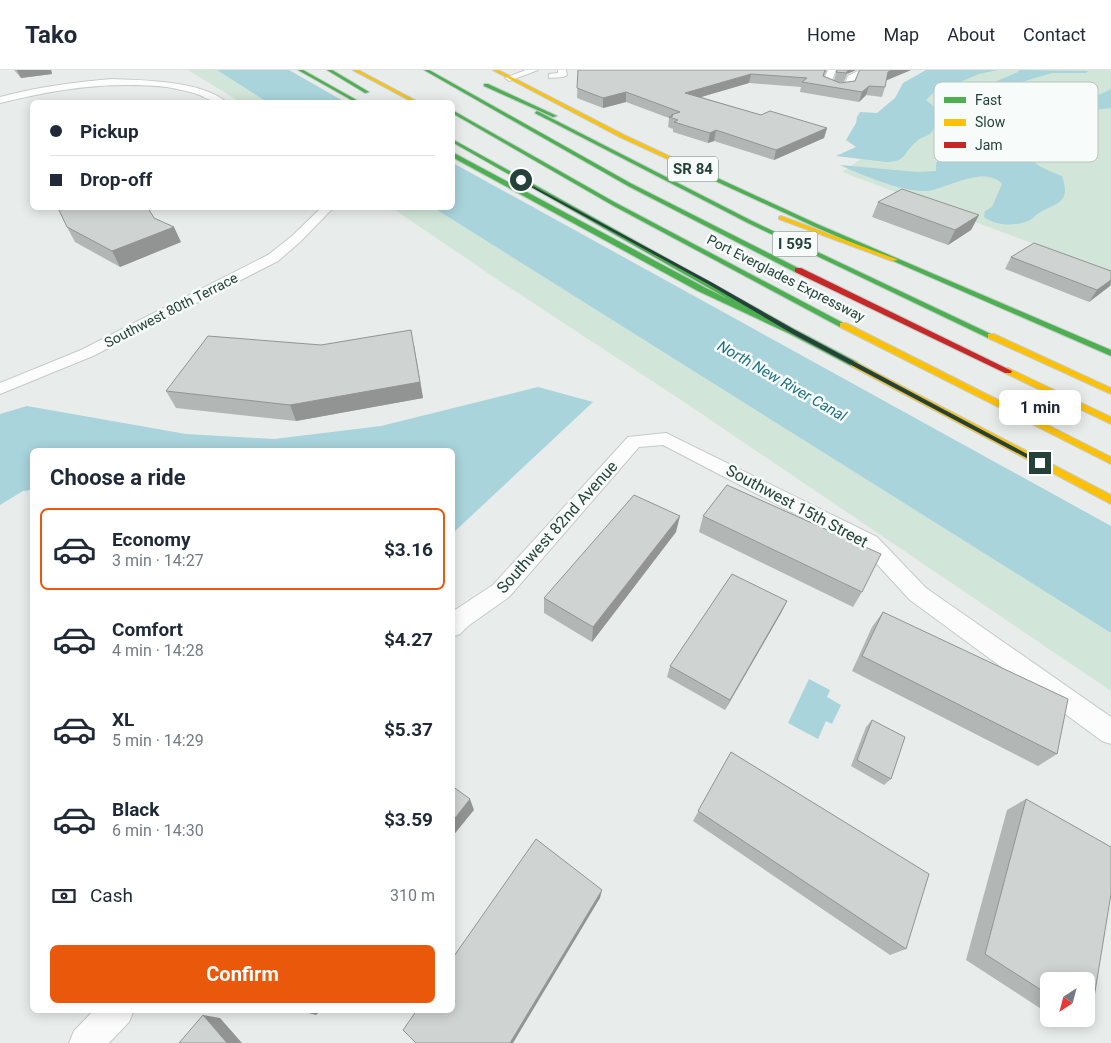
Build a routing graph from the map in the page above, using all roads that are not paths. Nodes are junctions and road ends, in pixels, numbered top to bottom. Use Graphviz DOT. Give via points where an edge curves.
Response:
graph roads {
  1 [pos="300,70"];
  2 [pos="329,70"];
  3 [pos="355,70"];
  4 [pos="426,70"];
  5 [pos="534,70"];
  6 [pos="562,70"];
  7 [pos="832,70"];
  8 [pos="866,70"];
  9 [pos="500,72"];
  10 [pos="552,76"];
  11 [pos="409,85"];
  12 [pos="378,98"];
  13 [pos="420,98"];
  14 [pos="4,99"];
  15 [pos="218,100"];
  16 [pos="354,100"];
  17 [pos="455,114"];
  18 [pos="455,124"];
  19 [pos="455,142"];
  20 [pos="455,156"];
  21 [pos="613,206"];
  22 [pos="325,210"];
  23 [pos="894,260"];
  24 [pos="793,332"];
  25 [pos="1111,353"];
  26 [pos="0,389"];
  27 [pos="1111,391"];
  28 [pos="1111,421"];
  29 [pos="634,441"];
  30 [pos="1111,461"];
  31 [pos="1111,500"];
  32 [pos="455,624"];
  33 [pos="1111,732"];
  34 [pos="114,1013"];
  35 [pos="86,1043"];
  1 -- 16 [label="main road"];
  2 -- 12 [label="main road"];
  3 -- 13 [label="main road"];
  4 -- 28 [label="main road" via="592,166 658,200"];
  5 -- 9 [label="street"];
  6 -- 10 [label="street" via="563,75"];
  7 -- 8 [label="street" via="826,84 838,87 849,86 851,78"];
  9 -- 23 [label="main road, SR 84" via="631,140"];
  11 -- 13 [label="main road"];
  14 -- 15 [label="street" via="86,84 156,82 188,87"];
  17 -- 21 [label="main road, Port Everglades Expressway"];
  18 -- 21 [label="main road" via="498,149"];
  19 -- 24 [label="main road"];
  20 -- 24 [label="main road" via="700,289"];
  21 -- 30 [label="main road, Port Everglades Expressway"];
  22 -- 26 [label="street, Southwest 80th Terrace" via="273,258 87,353"];
  23 -- 25 [label="main road, SR 84"];
  23 -- 27 [label="main road, I 595" via="808,230 482,83 703,199 916,302"];
  24 -- 31 [label="main road"];
  29 -- 32 [label="street, Southwest 82nd Avenue" via="501,592"];
  29 -- 33 [label="street, Southwest 15th Street" via="666,439 870,543 918,594"];
  34 -- 35 [label="street"];
}
